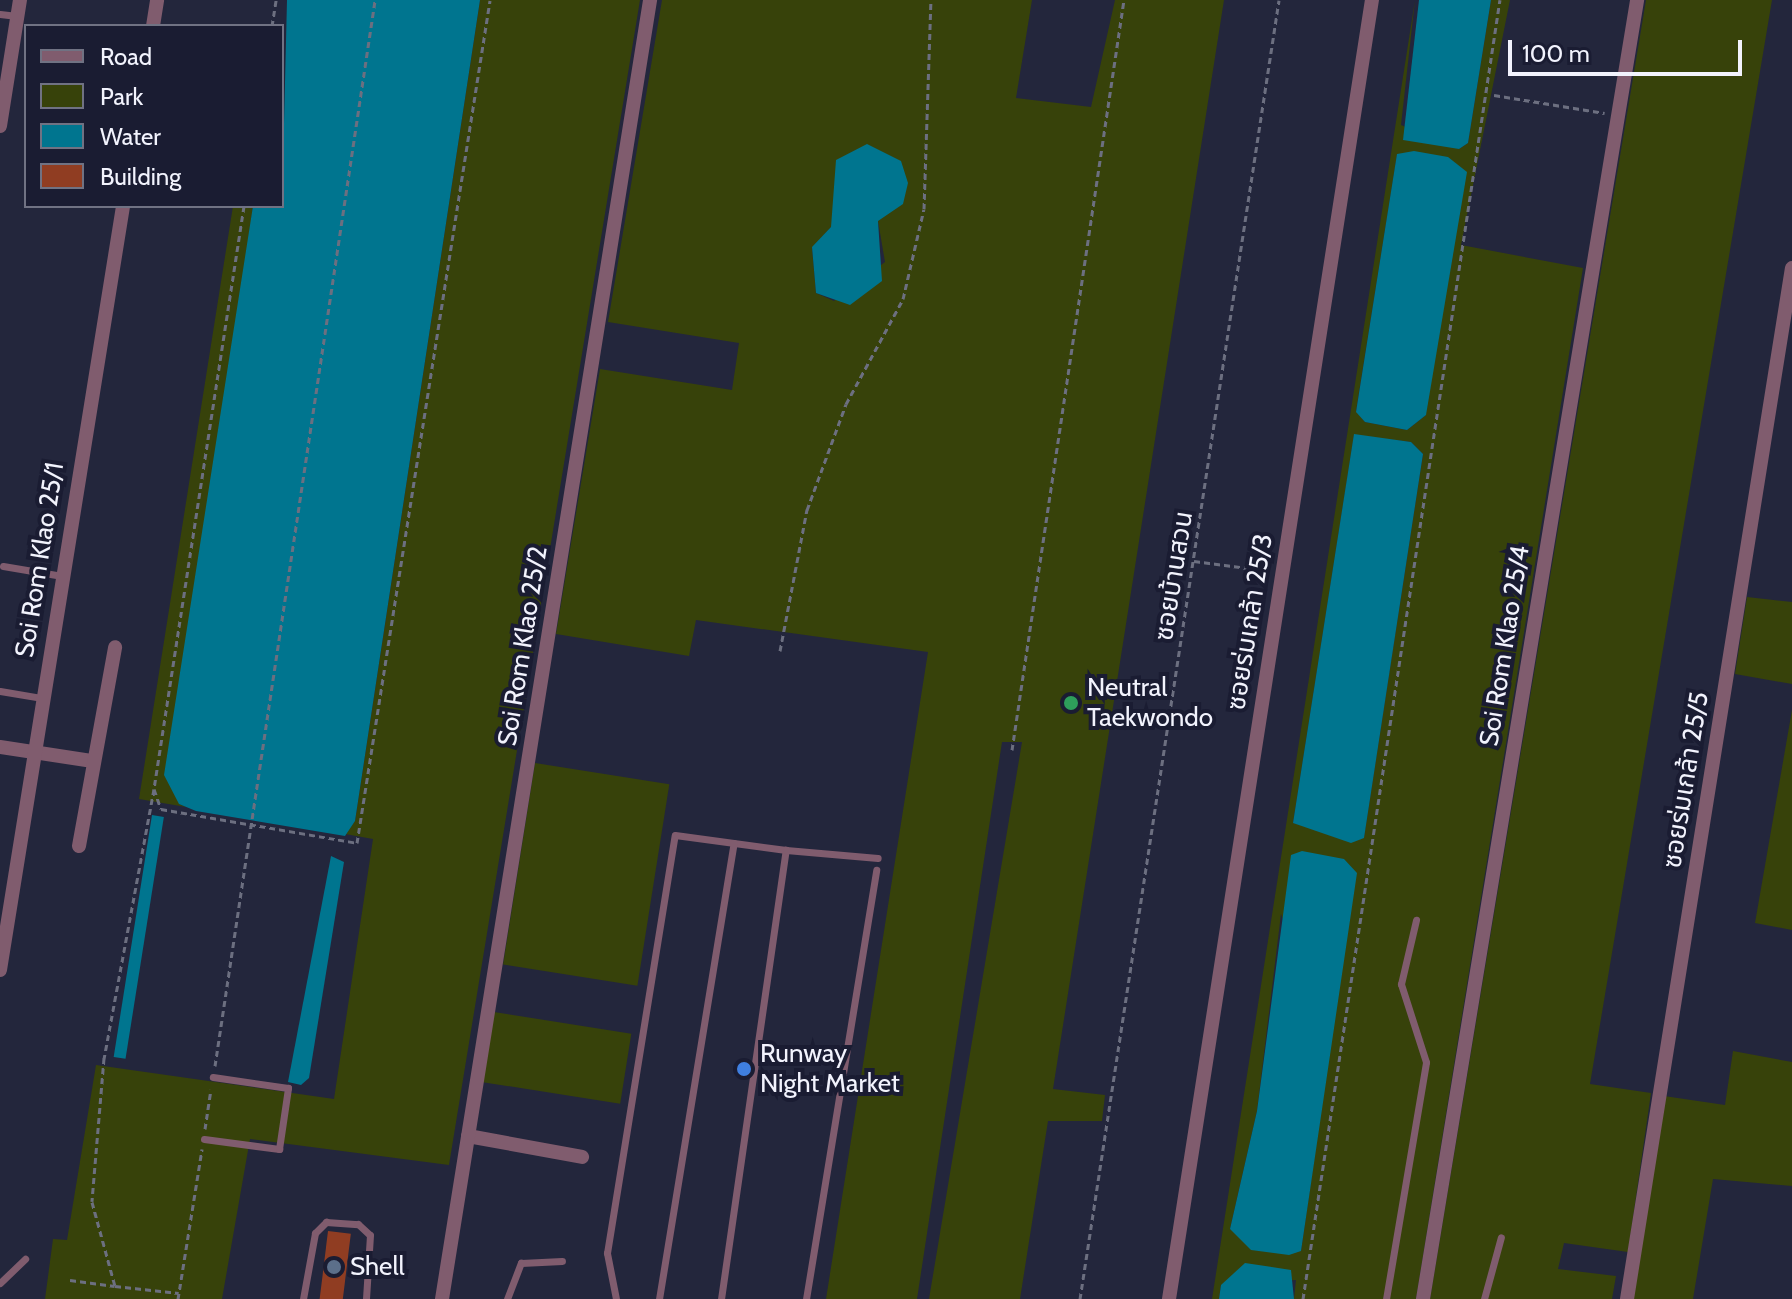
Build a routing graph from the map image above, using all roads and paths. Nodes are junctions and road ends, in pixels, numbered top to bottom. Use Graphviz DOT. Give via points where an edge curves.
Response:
graph roads {
  1 [pos="20,0"];
  2 [pos="157,0"];
  3 [pos="276,0"];
  4 [pos="375,0"];
  5 [pos="490,0"];
  6 [pos="650,0"];
  7 [pos="931,0"];
  8 [pos="1124,0"];
  9 [pos="1279,0"];
  10 [pos="1372,0"];
  11 [pos="1500,0"];
  12 [pos="1637,0"];
  13 [pos="0,14"];
  14 [pos="17,16"];
  15 [pos="153,24"];
  16 [pos="272,24"];
  17 [pos="1494,95"];
  18 [pos="1618,115"];
  19 [pos="0,126"];
  20 [pos="123,208"];
  21 [pos="244,208"];
  22 [pos="1792,268"];
  23 [pos="1194,561"];
  24 [pos="3,566"];
  25 [pos="1270,571"];
  26 [pos="62,576"];
  27 [pos="115,647"];
  28 [pos="780,651"];
  29 [pos="0,691"];
  30 [pos="42,698"];
  31 [pos="0,747"];
  32 [pos="1012,750"];
  33 [pos="35,753"];
  34 [pos="93,761"];
  35 [pos="154,789"];
  36 [pos="250,828"];
  37 [pos="734,843"];
  38 [pos="79,846"];
  39 [pos="786,850"];
  40 [pos="878,858"];
  41 [pos="876,870"];
  42 [pos="1416,920"];
  43 [pos="0,970"];
  44 [pos="213,1077"];
  45 [pos="468,1136"];
  46 [pos="204,1139"];
  47 [pos="582,1157"];
  48 [pos="1501,1237"];
  49 [pos="25,1259"];
  50 [pos="562,1261"];
  51 [pos="70,1280"];
  52 [pos="0,1283"];
  53 [pos="115,1286"];
  54 [pos="179,1293"];
  55 [pos="178,1299"];
  56 [pos="303,1299"];
  57 [pos="366,1299"];
  58 [pos="442,1299"];
  59 [pos="507,1299"];
  60 [pos="616,1299"];
  61 [pos="659,1299"];
  62 [pos="721,1299"];
  63 [pos="806,1299"];
  64 [pos="1080,1299"];
  65 [pos="1169,1299"];
  66 [pos="1303,1299"];
  67 [pos="1386,1299"];
  68 [pos="1423,1299"];
  69 [pos="1484,1299"];
  70 [pos="1627,1299"];
  1 -- 14 [label="street"];
  2 -- 15 [label="street"];
  3 -- 16 [label="path"];
  4 -- 36 [label="path"];
  5 -- 36 [label="path" via="357,843"];
  6 -- 45 [label="street, Soi Rom Klao 25/2"];
  7 -- 28 [label="path" via="924,209 907,284 846,404 807,510"];
  8 -- 32 [label="path"];
  9 -- 23 [label="path, ซอยบ้านสวน"];
  10 -- 65 [label="street, ซอยร่มเกล้า 25/3"];
  11 -- 66 [label="path"];
  12 -- 18 [label="street, Soi Rom Klao 25/4"];
  13 -- 14 [label="lane"];
  14 -- 19 [label="street"];
  17 -- 18 [label="path"];
  18 -- 68 [label="street, Soi Rom Klao 25/4"];
  20 -- 26 [label="street, Soi Rom Klao 25/1"];
  21 -- 35 [label="path"];
  22 -- 70 [label="street, ซอยร่มเกล้า 25/5"];
  23 -- 25 [label="path"];
  23 -- 64 [label="path, ซอยบ้านสวน"];
  24 -- 26 [label="lane"];
  26 -- 30 [label="street, Soi Rom Klao 25/1"];
  27 -- 34 [label="street"];
  29 -- 30 [label="lane"];
  30 -- 33 [label="street, Soi Rom Klao 25/1"];
  31 -- 33 [label="street"];
  33 -- 34 [label="street"];
  33 -- 43 [label="street, Soi Rom Klao 25/1"];
  34 -- 38 [label="street"];
  35 -- 36 [label="path" via="161,809"];
  35 -- 53 [label="path" via="104,1058 92,1202"];
  36 -- 44 [label="path"];
  37 -- 39 [label="lane"];
  37 -- 60 [label="lane" via="675,835 607,1253"];
  37 -- 61 [label="lane"];
  39 -- 40 [label="lane"];
  39 -- 62 [label="lane"];
  41 -- 63 [label="lane"];
  42 -- 67 [label="lane" via="1401,984 1426,1062"];
  44 -- 46 [label="path"];
  44 -- 46 [label="lane" via="288,1088 286,1104 279,1149"];
  45 -- 47 [label="street"];
  45 -- 58 [label="street, Soi Rom Klao 25/2"];
  46 -- 54 [label="path"];
  48 -- 69 [label="lane"];
  49 -- 52 [label="lane"];
  50 -- 59 [label="lane" via="521,1263"];
  51 -- 53 [label="path"];
  53 -- 54 [label="path"];
  54 -- 55 [label="path"];
  56 -- 57 [label="lane" via="315,1233 326,1222 358,1224 370,1235"];
}
